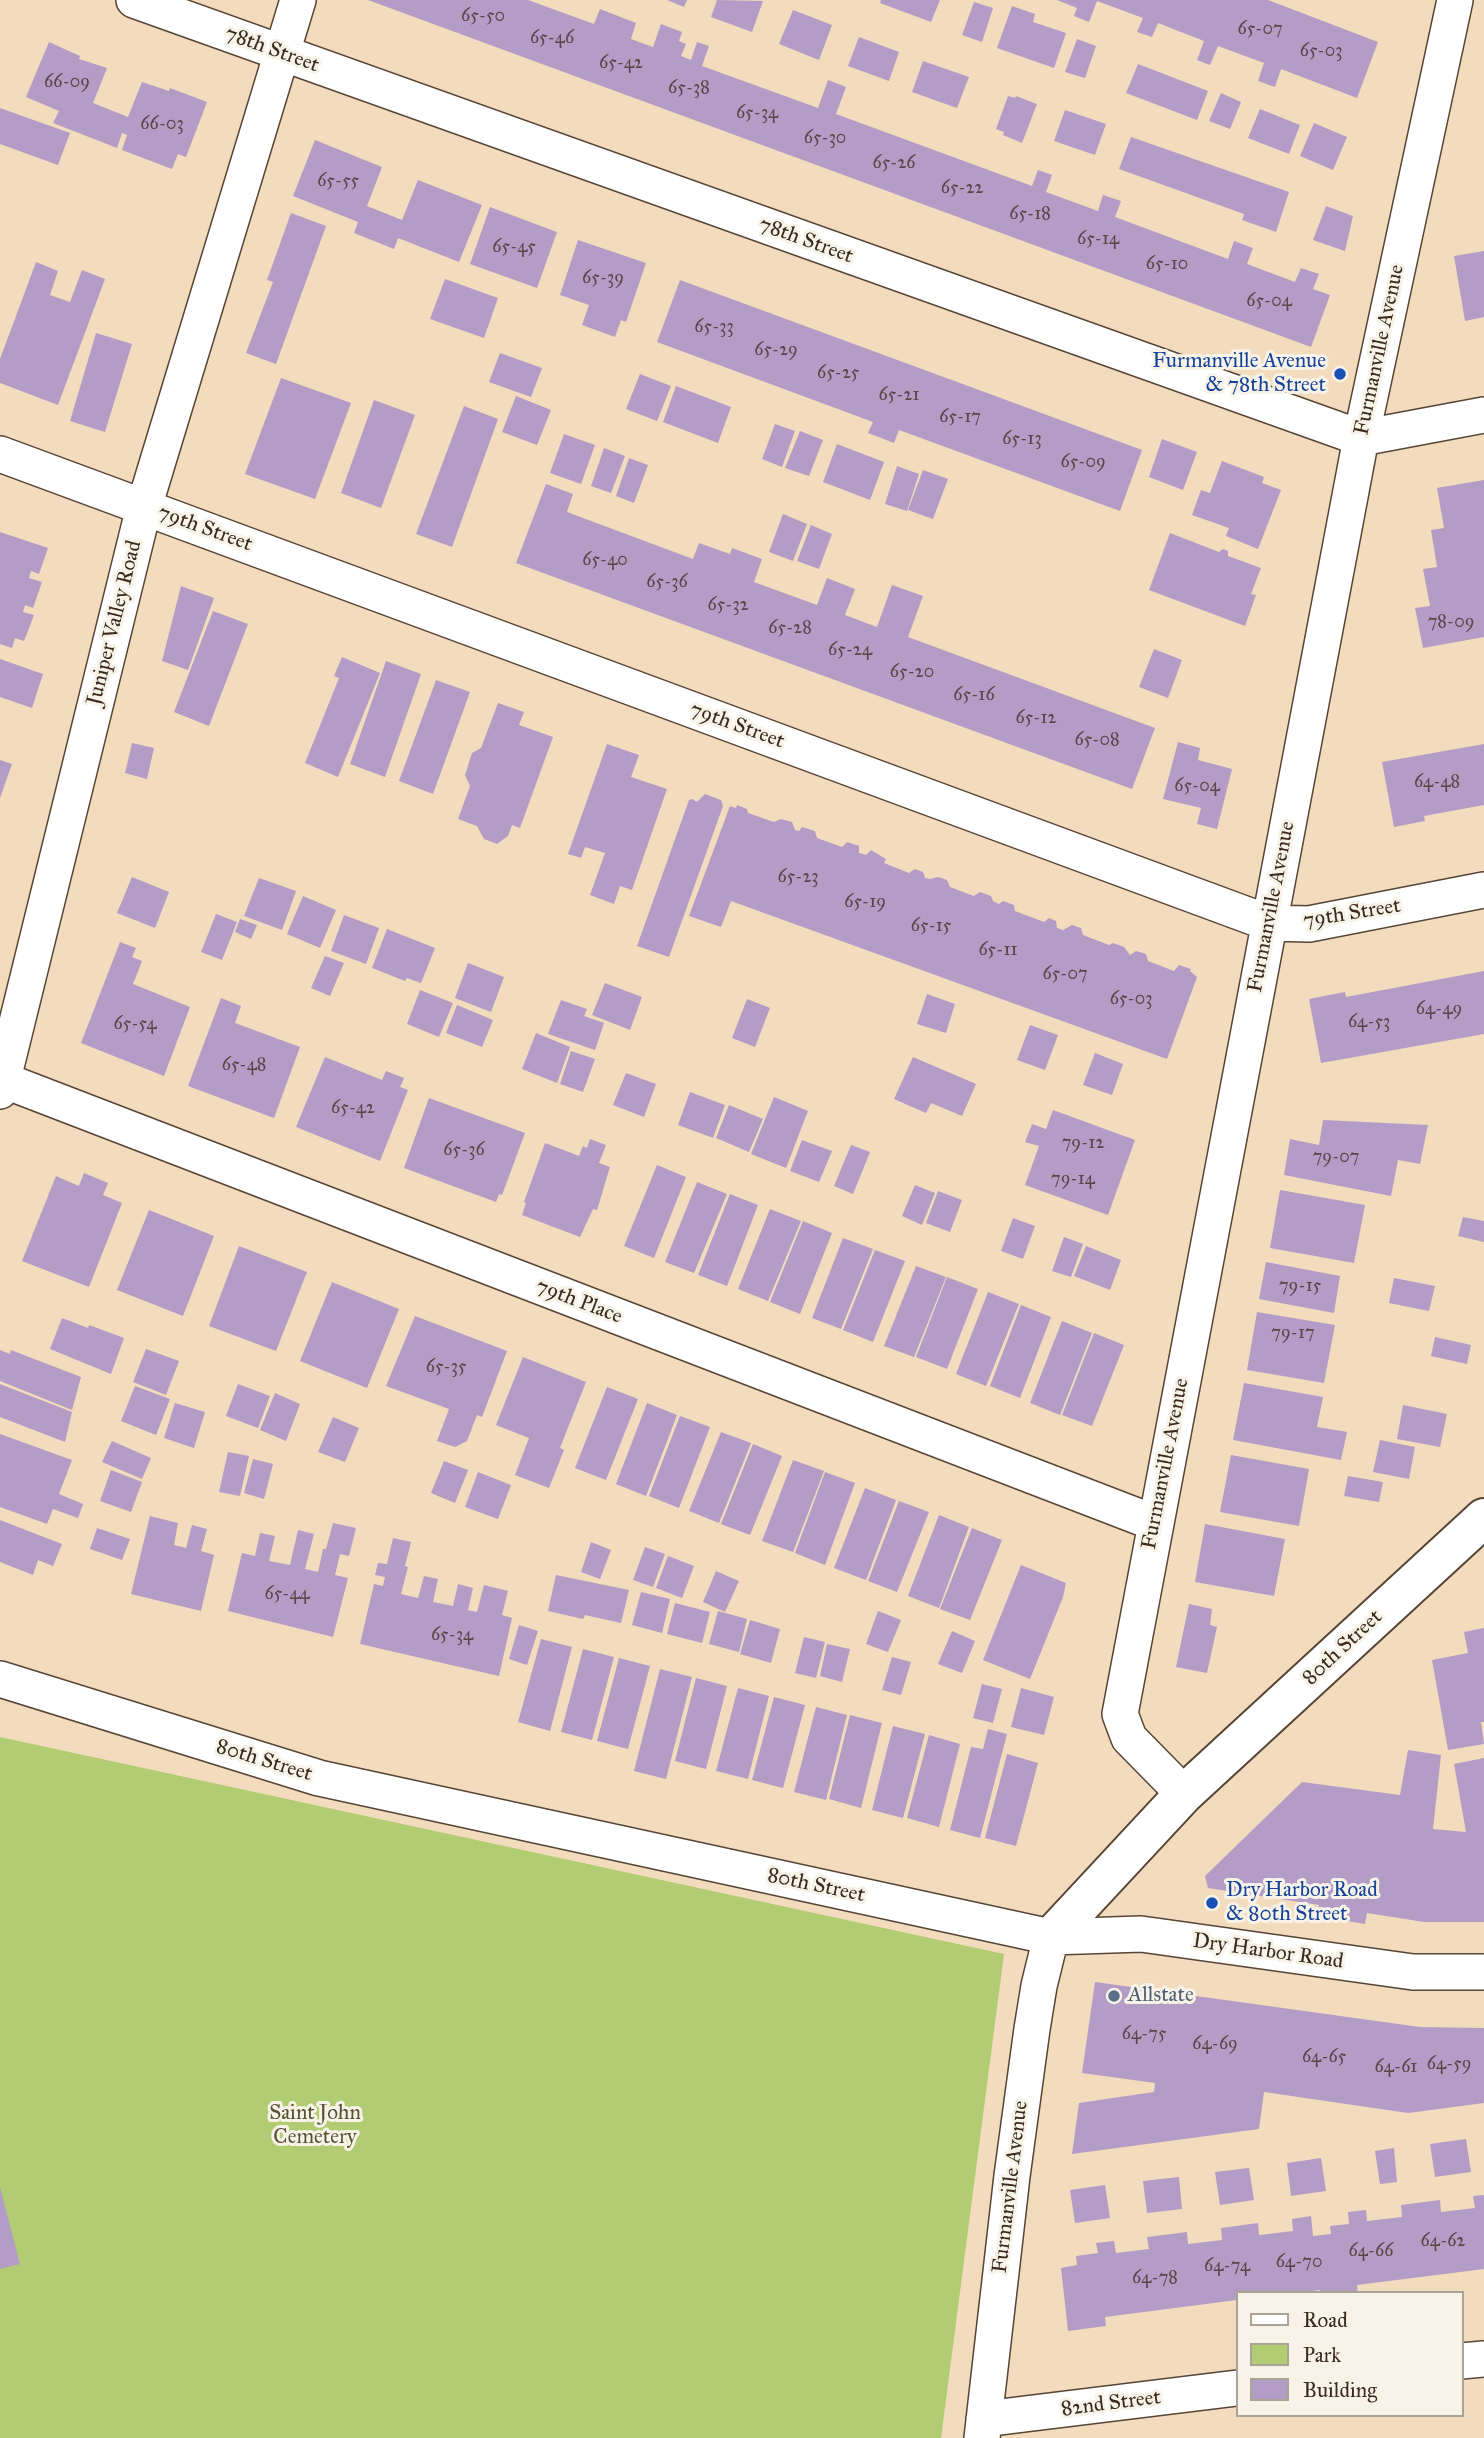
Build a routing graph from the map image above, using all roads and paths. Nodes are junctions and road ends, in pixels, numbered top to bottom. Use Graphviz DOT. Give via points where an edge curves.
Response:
graph roads {
  1 [pos="134,0"];
  2 [pos="298,0"];
  3 [pos="1455,0"];
  4 [pos="282,54"];
  5 [pos="1484,415"];
  6 [pos="1362,438"];
  7 [pos="0,454"];
  8 [pos="144,507"];
  9 [pos="1484,890"];
  10 [pos="1269,923"];
  11 [pos="1,1085"];
  12 [pos="1484,1518"];
  13 [pos="1155,1523"];
  14 [pos="0,1679"];
  15 [pos="1184,1794"];
  16 [pos="1051,1937"];
  17 [pos="1484,1972"];
  18 [pos="1484,2358"];
  19 [pos="1463,2361"];
  20 [pos="1236,2389"];
  21 [pos="983,2429"];
  1 -- 4 [label="street, 78th Street"];
  2 -- 4 [label="street, Juniper Valley Road"];
  3 -- 6 [label="street, Furmanville Avenue"];
  4 -- 6 [label="street, 78th Street"];
  4 -- 8 [label="street, Juniper Valley Road"];
  5 -- 6 [label="street"];
  6 -- 10 [label="street, Furmanville Avenue"];
  7 -- 8 [label="street, 79th Street"];
  8 -- 10 [label="street, 79th Street"];
  8 -- 11 [label="street, Juniper Valley Road"];
  9 -- 10 [label="street, 79th Street" via="1309,924"];
  10 -- 13 [label="street, Furmanville Avenue"];
  11 -- 13 [label="street, 79th Place"];
  12 -- 15 [label="street, 80th Street"];
  13 -- 15 [label="street, Furmanville Avenue" via="1120,1714 1129,1738"];
  14 -- 16 [label="street, 80th Street" via="319,1778"];
  15 -- 16 [label="street, 80th Street"];
  16 -- 17 [label="street, Dry Harbor Road" via="1141,1934 1413,1972"];
  16 -- 21 [label="street, Furmanville Avenue" via="1032,2029"];
  18 -- 19 [label="street"];
  20 -- 21 [label="street, 82nd Street"];
}
